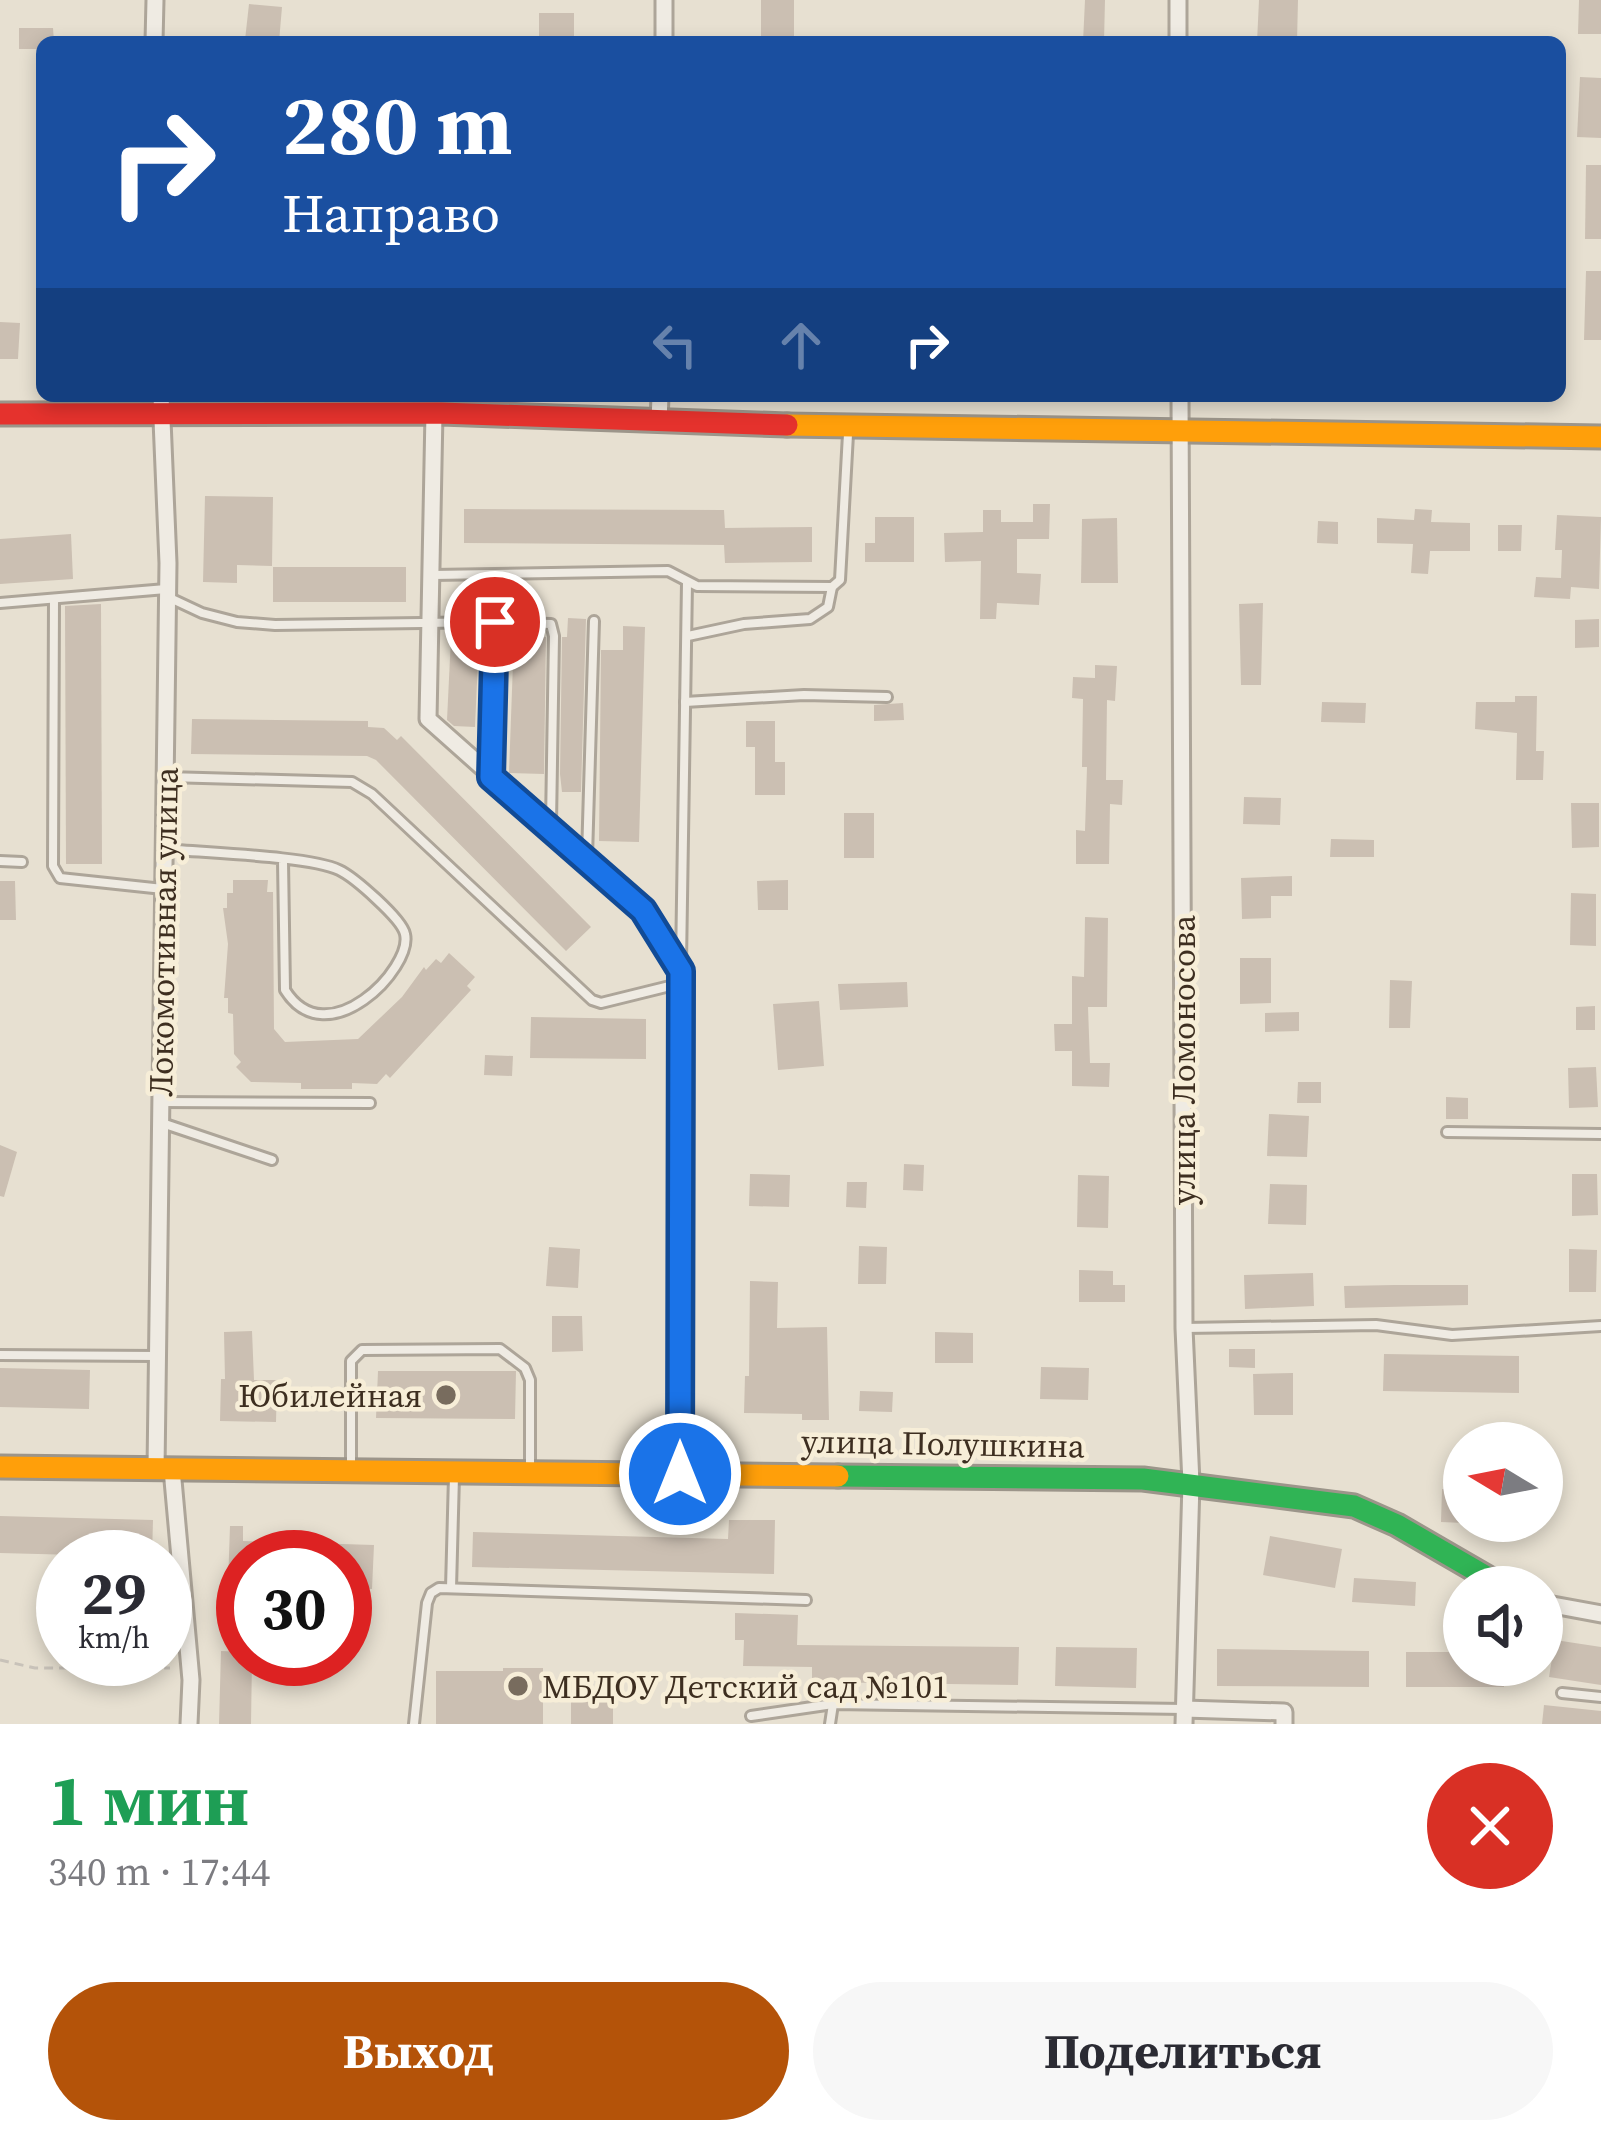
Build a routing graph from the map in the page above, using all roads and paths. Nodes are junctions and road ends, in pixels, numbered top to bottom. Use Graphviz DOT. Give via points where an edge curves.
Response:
graph roads {
  1 [pos="155,0"];
  2 [pos="664,0"];
  3 [pos="1178,0"];
  4 [pos="154,36"];
  5 [pos="664,36"];
  6 [pos="1178,36"];
  7 [pos="660,402"];
  8 [pos="1180,402"];
  9 [pos="162,406"];
  10 [pos="0,413"];
  11 [pos="434,413"];
  12 [pos="659,422"];
  13 [pos="848,427"];
  14 [pos="1180,431"];
  15 [pos="1601,437"];
  16 [pos="430,575"];
  17 [pos="687,583"];
  18 [pos="832,587"];
  19 [pos="168,593"];
  20 [pos="54,598"];
  21 [pos="0,603"];
  22 [pos="429,621"];
  23 [pos="594,621"];
  24 [pos="495,622"];
  25 [pos="687,636"];
  26 [pos="887,697"];
  27 [pos="684,702"];
  28 [pos="166,777"];
  29 [pos="491,777"];
  30 [pos="551,828"];
  31 [pos="164,848"];
  32 [pos="587,859"];
  33 [pos="0,861"];
  34 [pos="283,861"];
  35 [pos="22,862"];
  36 [pos="164,889"];
  37 [pos="681,977"];
  38 [pos="161,1102"];
  39 [pos="370,1103"];
  40 [pos="160,1123"];
  41 [pos="1447,1132"];
  42 [pos="1601,1134"];
  43 [pos="272,1160"];
  44 [pos="1601,1326"];
  45 [pos="1184,1328"];
  46 [pos="0,1354"];
  47 [pos="157,1356"];
  48 [pos="0,1467"];
  49 [pos="164,1469"];
  50 [pos="350,1472"];
  51 [pos="454,1472"];
  52 [pos="530,1472"];
  53 [pos="680,1474"];
  54 [pos="1191,1483"];
  55 [pos="172,1530"];
  56 [pos="1468,1566"];
  57 [pos="451,1588"];
  58 [pos="806,1600"];
  59 [pos="1563,1607"];
  60 [pos="1601,1614"];
  61 [pos="0,1660"];
  62 [pos="36,1668"];
  63 [pos="190,1686"];
  64 [pos="1562,1693"];
  65 [pos="1601,1696"];
  66 [pos="833,1704"];
  67 [pos="751,1716"];
  68 [pos="1184,1717"];
  69 [pos="189,1724"];
  70 [pos="414,1724"];
  71 [pos="830,1724"];
  72 [pos="1284,1724"];
  1 -- 4 [label="street"];
  2 -- 5 [label="street"];
  3 -- 6 [label="street"];
  7 -- 12 [label="street"];
  8 -- 14 [label="street, улица Ломоносова"];
  9 -- 10 [label="main road"];
  9 -- 11 [label="main road"];
  9 -- 19 [label="street, Локомотивная улица"];
  11 -- 12 [label="main road"];
  11 -- 16 [label="street"];
  12 -- 13 [label="main road"];
  13 -- 14 [label="main road"];
  13 -- 18 [label="lane" via="840,580"];
  14 -- 15 [label="main road"];
  14 -- 45 [label="street, улица Ломоносова"];
  16 -- 17 [label="lane" via="668,571"];
  16 -- 22 [label="street"];
  17 -- 18 [label="lane"];
  17 -- 25 [label="lane"];
  18 -- 25 [label="lane" via="828,608 810,620"];
  19 -- 20 [label="lane"];
  19 -- 22 [label="lane" via="237,622"];
  19 -- 28 [label="street, Локомотивная улица"];
  20 -- 21 [label="lane"];
  20 -- 36 [label="lane" via="52,866 60,878"];
  22 -- 24 [label="lane"];
  22 -- 29 [label="street" via="428,719"];
  23 -- 32 [label="lane"];
  24 -- 29 [label="lane"];
  24 -- 30 [label="lane" via="551,624"];
  25 -- 27 [label="lane"];
  26 -- 27 [label="lane"];
  27 -- 37 [label="lane"];
  28 -- 31 [label="street, Локомотивная улица"];
  28 -- 37 [label="lane" via="352,782 592,1000"];
  29 -- 30 [label="street"];
  30 -- 32 [label="street"];
  31 -- 34 [label="lane"];
  31 -- 36 [label="street, Локомотивная улица"];
  32 -- 37 [label="street" via="643,910"];
  33 -- 35 [label="lane"];
  34 -- 34 [label="lane" via="341,871 406,936 385,979 345,1013 327,1017 295,1005 285,990"];
  36 -- 38 [label="street, Локомотивная улица"];
  37 -- 53 [label="street"];
  38 -- 39 [label="lane"];
  38 -- 40 [label="street, Локомотивная улица"];
  40 -- 43 [label="lane"];
  40 -- 47 [label="street, Локомотивная улица"];
  41 -- 42 [label="lane"];
  44 -- 45 [label="lane" via="1452,1335 1376,1325"];
  45 -- 54 [label="street, улица Ломоносова"];
  46 -- 47 [label="lane"];
  47 -- 49 [label="street, Локомотивная улица"];
  48 -- 49 [label="main road, улица Полушкина"];
  49 -- 50 [label="main road, улица Полушкина"];
  49 -- 55 [label="street, Локомотивная улица"];
  50 -- 51 [label="main road, улица Полушкина"];
  50 -- 52 [label="lane" via="351,1361 362,1350 500,1349 530,1380"];
  51 -- 52 [label="main road, улица Полушкина"];
  51 -- 57 [label="lane"];
  52 -- 53 [label="main road, улица Полушкина"];
  53 -- 54 [label="main road, улица Полушкина"];
  54 -- 56 [label="main road, улица Полушкина" via="1354,1506"];
  54 -- 68 [label="street, улица Ломоносова"];
  57 -- 58 [label="lane"];
  57 -- 70 [label="lane" via="431,1593 427,1603"];
  59 -- 60 [label="street"];
  61 -- 62 [label="path"];
  63 -- 69 [label="street, Локомотивная улица"];
  64 -- 65 [label="lane"];
  66 -- 67 [label="lane"];
  66 -- 68 [label="lane"];
  66 -- 71 [label="lane"];
  68 -- 72 [label="street" via="1284,1712"];
}
